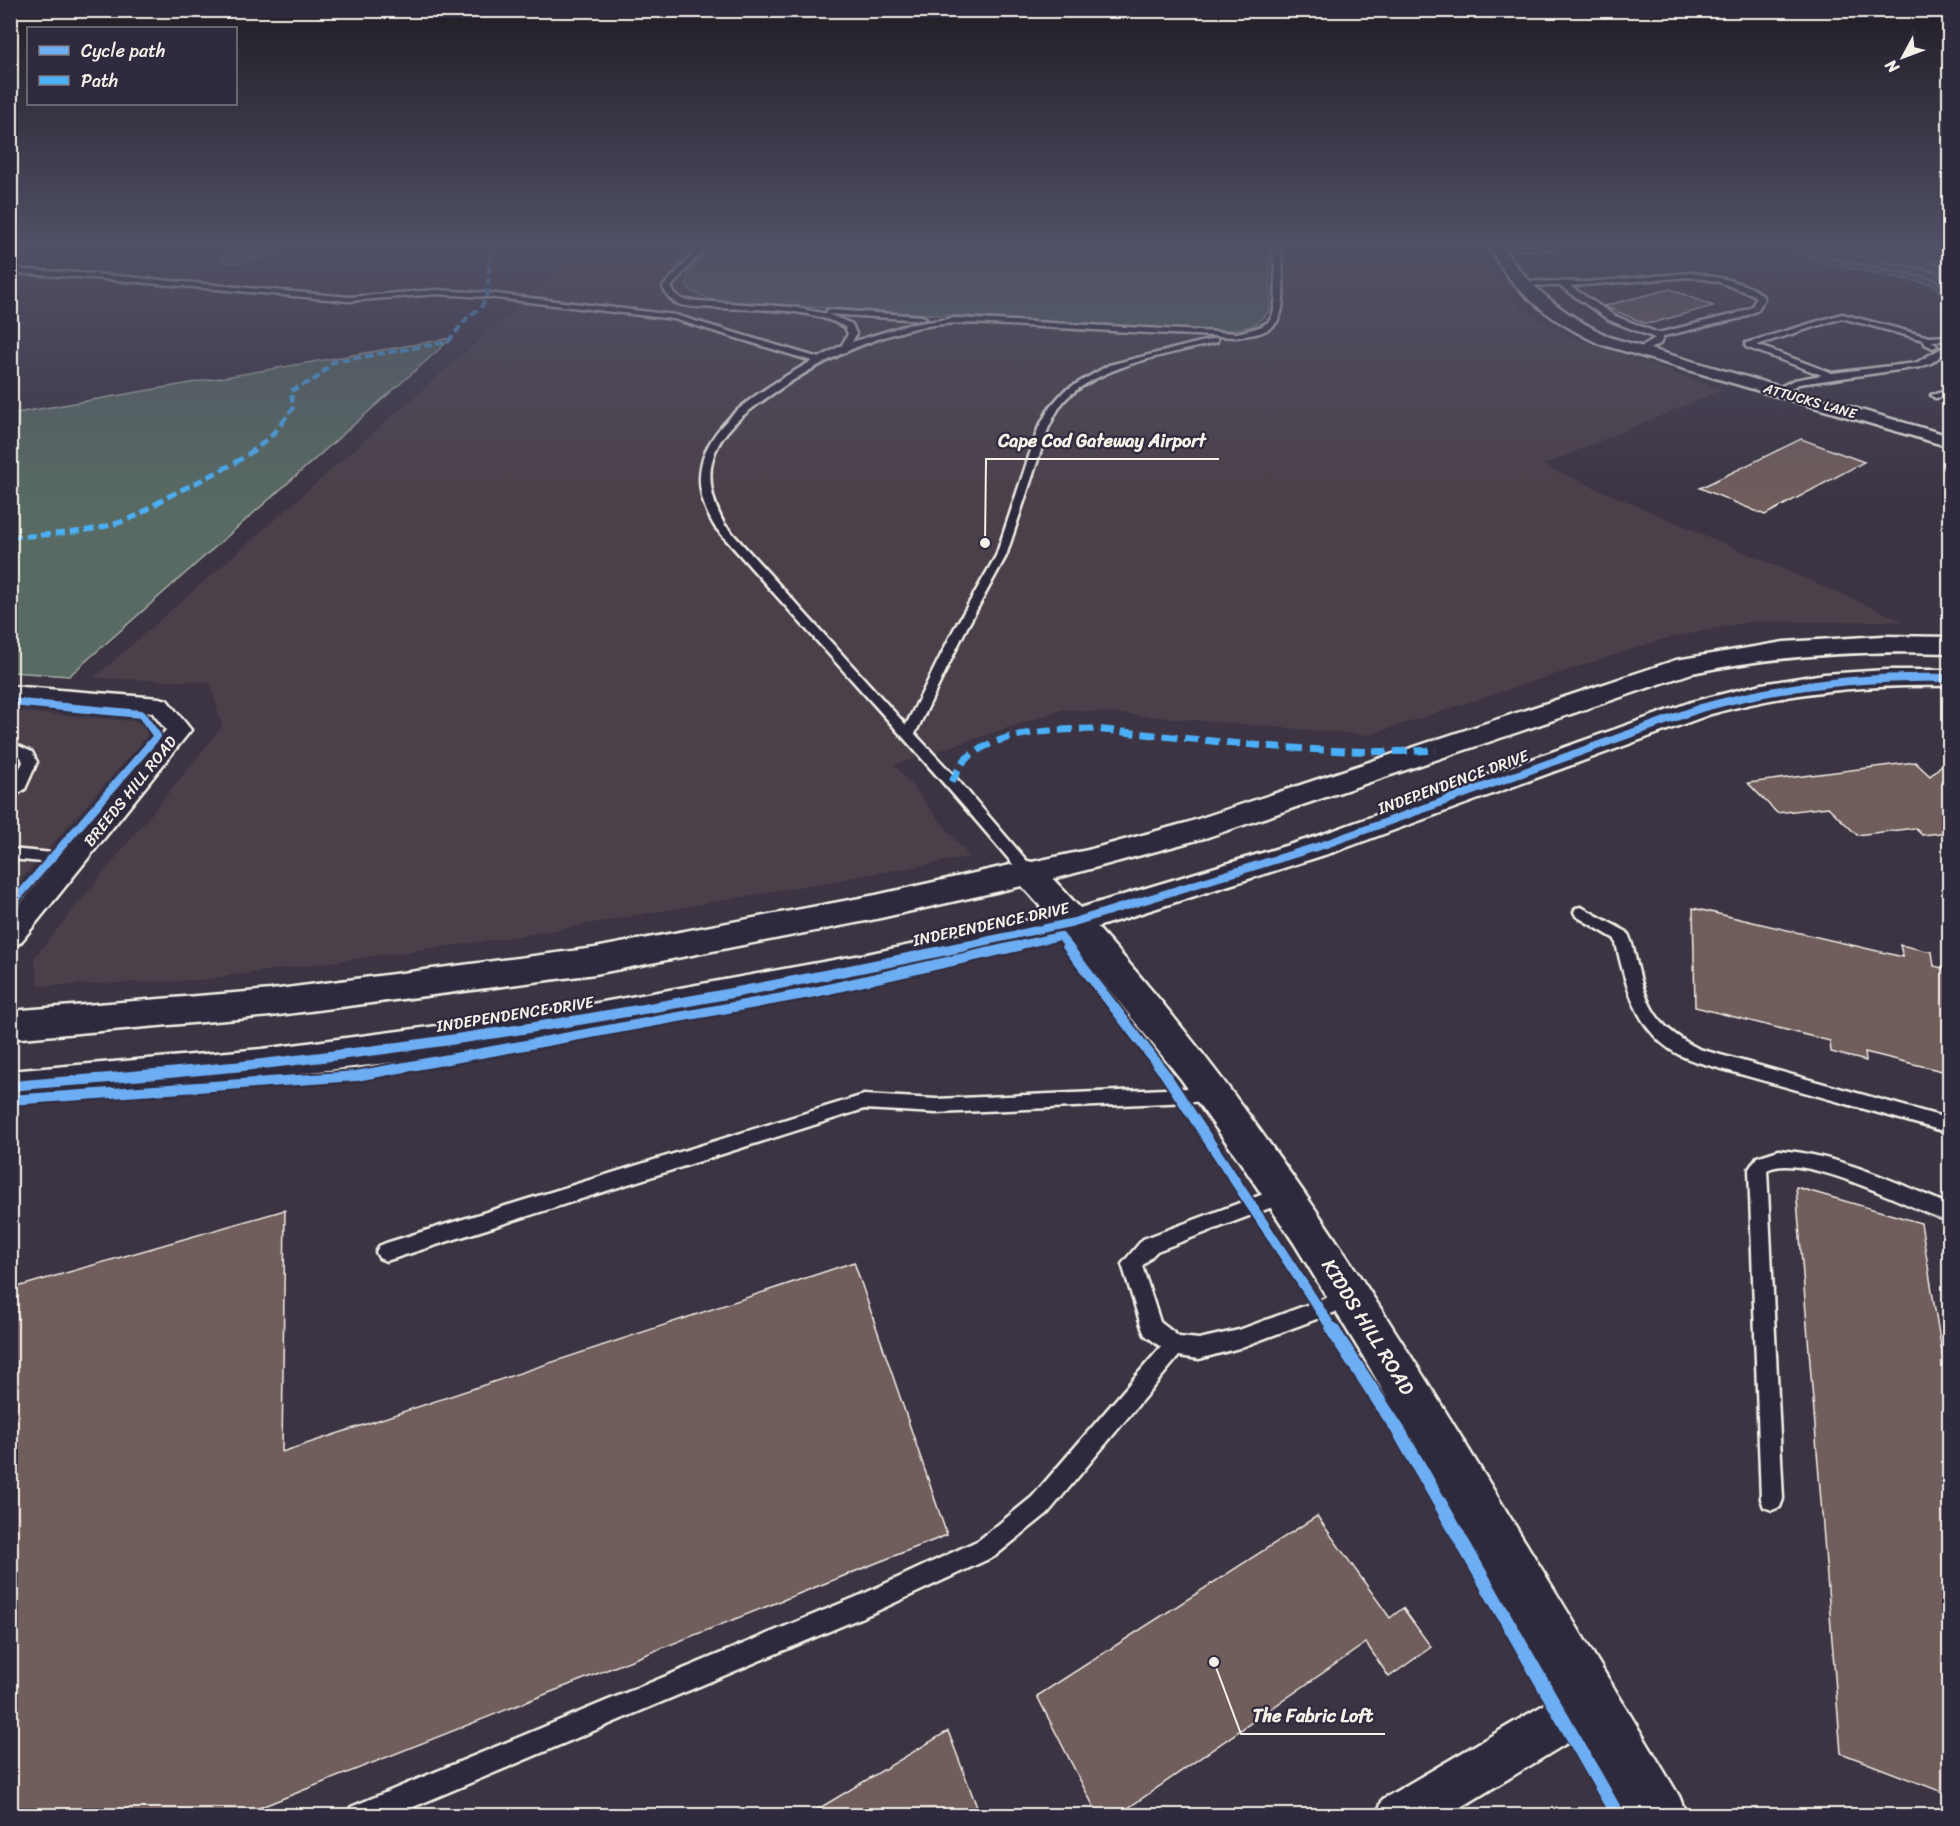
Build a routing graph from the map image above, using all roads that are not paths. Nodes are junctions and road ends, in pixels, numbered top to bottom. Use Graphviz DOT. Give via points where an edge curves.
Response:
graph roads {
  1 [pos="725,332"];
  2 [pos="852,332"];
  3 [pos="891,332"];
  4 [pos="1166,332"];
  5 [pos="1248,332"];
  6 [pos="1588,332"];
  7 [pos="1648,332"];
  8 [pos="1669,332"];
  9 [pos="1790,332"];
  10 [pos="1903,332"];
  11 [pos="1232,336"];
  12 [pos="1660,337"];
  13 [pos="1950,338"];
  14 [pos="1929,339"];
  15 [pos="845,347"];
  16 [pos="1947,350"];
  17 [pos="1639,352"];
  18 [pos="820,361"];
  19 [pos="1831,376"];
  20 [pos="1777,392"];
  21 [pos="1950,393"];
  22 [pos="1935,395"];
  23 [pos="1950,441"];
  24 [pos="1950,645"];
  25 [pos="1950,678"];
  26 [pos="10,693"];
  27 [pos="908,735"];
  28 [pos="10,746"];
  29 [pos="10,795"];
  30 [pos="10,854"];
  31 [pos="75,860"];
  32 [pos="1028,872"];
  33 [pos="1581,912"];
  34 [pos="1074,922"];
  35 [pos="10,936"];
  36 [pos="10,1025"];
  37 [pos="10,1086"];
  38 [pos="1213,1095"];
  39 [pos="1950,1126"];
  40 [pos="1285,1194"];
  41 [pos="1950,1214"];
  42 [pos="386,1251"];
  43 [pos="1351,1298"];
  44 [pos="1175,1346"];
  45 [pos="1772,1499"];
  46 [pos="1592,1702"];
  47 [pos="360,1815"];
  48 [pos="1400,1815"];
  49 [pos="1659,1815"];
  1 -- 18 [label="lane"];
  2 -- 15 [label="lane"];
  3 -- 15 [label="lane"];
  4 -- 11 [label="lane"];
  5 -- 11 [label="lane"];
  6 -- 17 [label="street, ATTUCKS LANE"];
  7 -- 12 [label="lane"];
  8 -- 12 [label="lane"];
  9 -- 19 [label="lane" via="1749,345"];
  10 -- 14 [label="lane"];
  11 -- 27 [label="lane" via="1112,367 1067,393 1053,409 1001,556"];
  12 -- 17 [label="lane"];
  13 -- 14 [label="lane"];
  14 -- 16 [label="lane" via="1930,344"];
  15 -- 18 [label="lane"];
  16 -- 19 [label="lane" via="1917,365"];
  17 -- 20 [label="street, ATTUCKS LANE"];
  18 -- 27 [label="lane" via="745,409 723,429 708,452 704,475 708,504 719,525"];
  19 -- 20 [label="lane" via="1797,382"];
  20 -- 23 [label="street, ATTUCKS LANE"];
  21 -- 22 [label="lane"];
  24 -- 32 [label="street, INDEPENDENCE DRIVE" via="1799,647 1685,666 1197,830 1088,861"];
  25 -- 34 [label="street, INDEPENDENCE DRIVE" via="1846,679 1731,699 1326,844"];
  26 -- 31 [label="street, BREEDS HILL ROAD" via="159,705 179,730"];
  27 -- 32 [label="lane"];
  28 -- 29 [label="lane" via="27,755 30,762 21,786"];
  30 -- 31 [label="lane"];
  31 -- 35 [label="street, BREEDS HILL ROAD"];
  32 -- 34 [label="street, KIDDS HILL ROAD"];
  32 -- 36 [label="street, INDEPENDENCE DRIVE" via="777,927 595,961 271,1003"];
  33 -- 39 [label="lane" via="1622,936 1644,1015 1677,1046"];
  34 -- 37 [label="street, INDEPENDENCE DRIVE" via="867,967 559,1024 261,1064"];
  34 -- 38 [label="street, KIDDS HILL ROAD"];
  38 -- 40 [label="street, KIDDS HILL ROAD"];
  38 -- 42 [label="lane" via="936,1106 864,1101"];
  40 -- 43 [label="street, KIDDS HILL ROAD"];
  40 -- 44 [label="lane" via="1150,1245 1132,1264 1152,1328"];
  41 -- 45 [label="lane" via="1861,1177 1802,1159 1764,1161 1758,1169"];
  43 -- 44 [label="lane" via="1239,1339 1199,1349"];
  43 -- 46 [label="street, KIDDS HILL ROAD"];
  44 -- 47 [label="lane" via="1040,1505 987,1548 858,1607"];
  46 -- 48 [label="street"];
  46 -- 49 [label="street, KIDDS HILL ROAD"];
}
